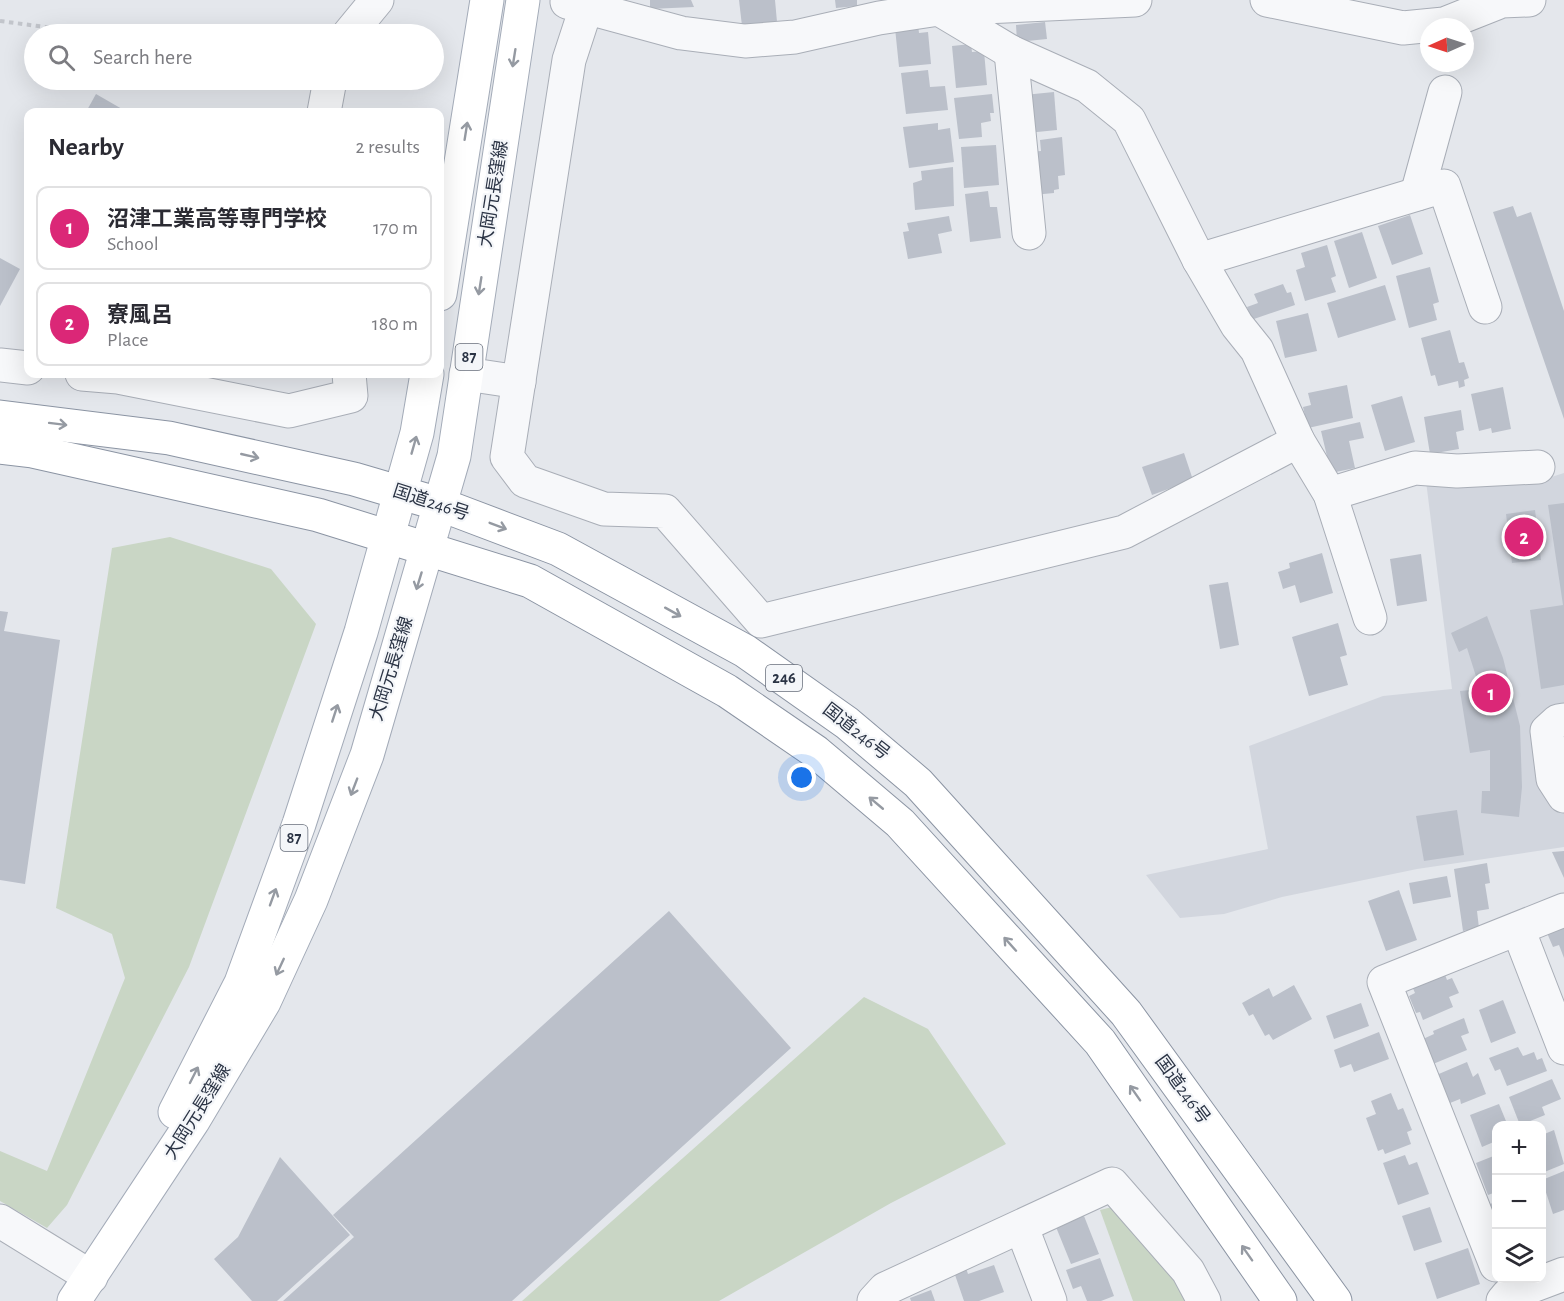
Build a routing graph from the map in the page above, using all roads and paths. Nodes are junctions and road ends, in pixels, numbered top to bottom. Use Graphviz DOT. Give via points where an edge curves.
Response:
graph roads {
  1 [pos="377,0"];
  2 [pos="487,0"];
  3 [pos="523,0"];
  4 [pos="1135,0"];
  5 [pos="1268,0"];
  6 [pos="1529,0"];
  7 [pos="939,9"];
  8 [pos="0,21"];
  9 [pos="24,24"];
  10 [pos="357,24"];
  11 [pos="1011,52"];
  12 [pos="328,90"];
  13 [pos="1445,92"];
  14 [pos="325,108"];
  15 [pos="1417,194"];
  16 [pos="1029,233"];
  17 [pos="1198,260"];
  18 [pos="444,268"];
  19 [pos="1485,307"];
  20 [pos="0,365"];
  21 [pos="24,368"];
  22 [pos="466,374"];
  23 [pos="123,378"];
  24 [pos="349,378"];
  25 [pos="426,378"];
  26 [pos="519,382"];
  27 [pos="0,417"];
  28 [pos="1298,441"];
  29 [pos="0,447"];
  30 [pos="1538,467"];
  31 [pos="400,493"];
  32 [pos="1330,494"];
  33 [pos="439,504"];
  34 [pos="388,536"];
  35 [pos="429,548"];
  36 [pos="1370,618"];
  37 [pos="1564,720"];
  38 [pos="1564,796"];
  39 [pos="1564,910"];
  40 [pos="1518,929"];
  41 [pos="1564,1048"];
  42 [pos="0,1221"];
  43 [pos="1022,1228"];
  44 [pos="1492,1253"];
  45 [pos="1564,1274"];
  46 [pos="83,1289"];
  47 [pos="1506,1294"];
  48 [pos="874,1301"];
  49 [pos="1050,1301"];
  50 [pos="1204,1301"];
  51 [pos="1280,1301"];
  52 [pos="1335,1301"];
  1 -- 10 [label="street"];
  18 -- 2 [label="main road, one-way"];
  3 -- 22 [label="main road, 大岡元長窪線 / 87, one-way"];
  4 -- 7 [label="street"];
  5 -- 6 [label="street" via="1403,28 1444,24 1502,1"];
  7 -- 11 [label="street"];
  7 -- 26 [label="street" via="795,37 745,41 681,33 577,5"];
  8 -- 9 [label="path"];
  11 -- 16 [label="street"];
  11 -- 17 [label="street" via="1088,86 1129,120"];
  12 -- 14 [label="street"];
  13 -- 15 [label="street"];
  15 -- 17 [label="street"];
  15 -- 19 [label="street" via="1444,186"];
  17 -- 28 [label="street" via="1237,325 1257,350"];
  20 -- 21 [label="street"];
  22 -- 26 [label="street"];
  22 -- 33 [label="main road, 大岡元長窪線 / 87" via="454,456"];
  23 -- 24 [label="street" via="288,411 351,396"];
  31 -- 25 [label="main road, 大岡元長窪線 / 87, one-way" via="417,433"];
  26 -- 28 [label="street" via="507,457 525,481 604,509 665,511 761,621 1124,532"];
  27 -- 31 [label="main road, 国道246号 / 246, one-way" via="169,438"];
  28 -- 32 [label="street"];
  29 -- 34 [label="main road, 246" via="296,510"];
  30 -- 32 [label="street" via="1457,471 1415,468"];
  31 -- 33 [label="main road, 国道246号 / 246"];
  31 -- 34 [label="main road, 大岡元長窪線 / 87"];
  32 -- 36 [label="street"];
  33 -- 35 [label="main road, 大岡元長窪線 / 87"];
  33 -- 52 [label="main road, 国道246号 / 246, one-way" via="558,549 745,651 847,723 918,783 1126,1013"];
  34 -- 35 [label="main road, 246"];
  46 -- 34 [label="main road, 大岡元長窪線 / 87, one-way" via="241,983 303,813 362,632"];
  35 -- 46 [label="main road, 大岡元長窪線 / 87, one-way" via="366,755 311,900 274,982 193,1121"];
  51 -- 35 [label="main road, 246, one-way" via="1100,1042 900,823 816,752 727,691 530,580"];
  37 -- 38 [label="street" via="1547,731 1553,779"];
  39 -- 40 [label="street"];
  40 -- 41 [label="street"];
  40 -- 44 [label="street" via="1384,982"];
  42 -- 46 [label="street"];
  43 -- 48 [label="street" via="885,1289"];
  43 -- 49 [label="street"];
  43 -- 50 [label="street" via="1112,1184 1188,1271"];
  45 -- 47 [label="street"];
}
